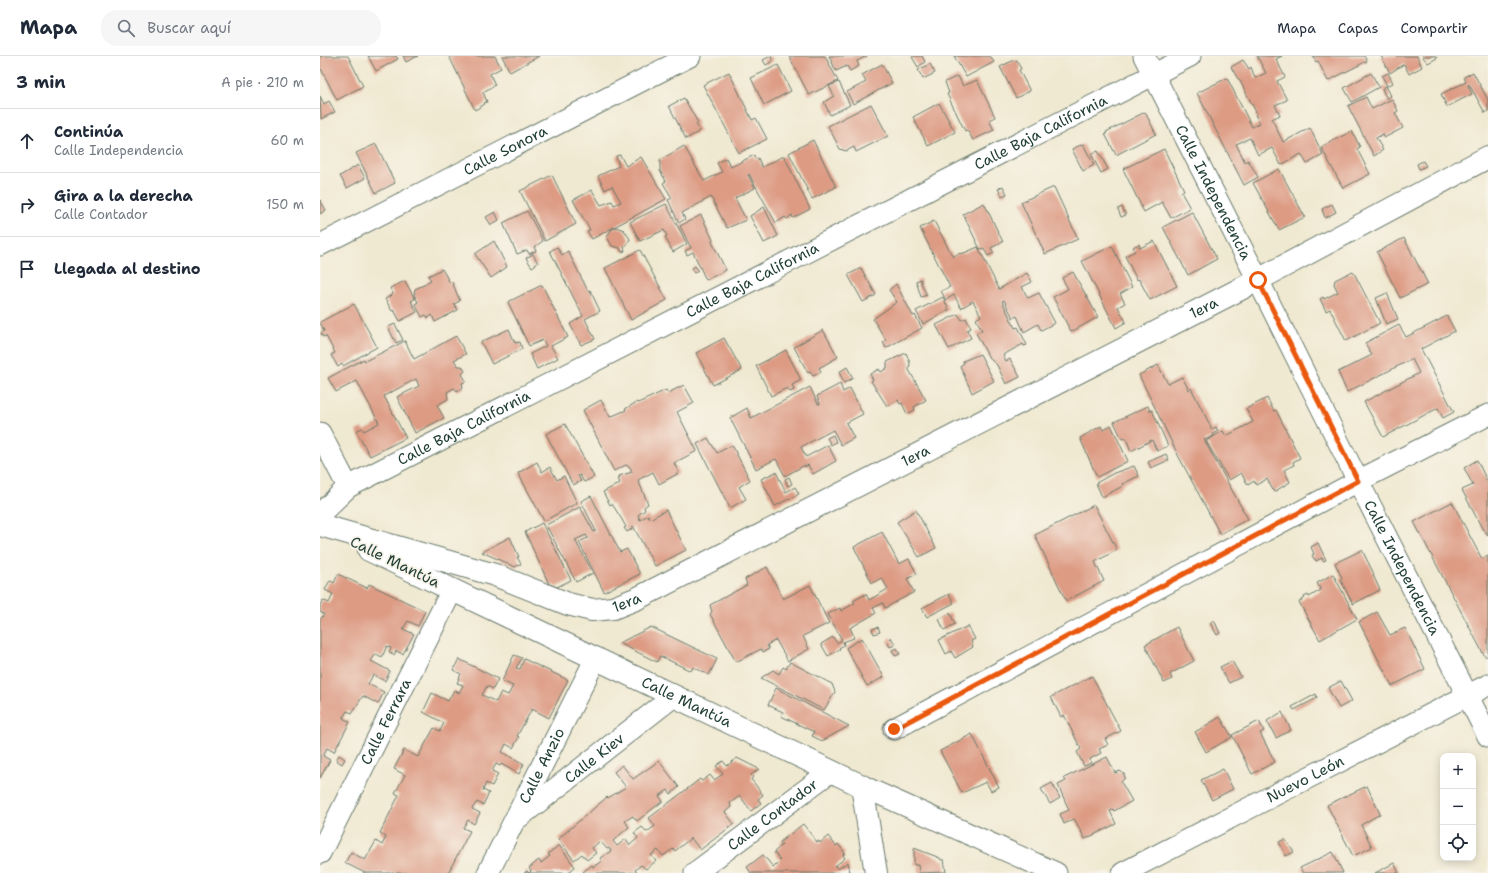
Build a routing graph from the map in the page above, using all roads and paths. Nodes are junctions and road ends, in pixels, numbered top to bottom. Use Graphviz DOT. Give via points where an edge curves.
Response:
graph roads {
  1 [pos="690,56"];
  2 [pos="1144,56"];
  3 [pos="1190,56"];
  4 [pos="1153,75"];
  5 [pos="1488,157"];
  6 [pos="320,244"];
  7 [pos="1258,280"];
  8 [pos="1488,415"];
  9 [pos="320,433"];
  10 [pos="1358,481"];
  11 [pos="348,487"];
  12 [pos="320,514"];
  13 [pos="320,526"];
  14 [pos="452,590"];
  15 [pos="596,658"];
  16 [pos="1488,685"];
  17 [pos="1467,695"];
  18 [pos="674,696"];
  19 [pos="894,729"];
  20 [pos="1488,736"];
  21 [pos="831,771"];
  22 [pos="862,786"];
  23 [pos="515,820"];
  24 [pos="320,853"];
  25 [pos="488,873"];
  26 [pos="695,873"];
  27 [pos="876,873"];
  28 [pos="1056,873"];
  29 [pos="1123,873"];
  1 -- 6 [label="street, Calle Sonora"];
  2 -- 4 [label="street, Calle Independencia"];
  3 -- 4 [label="street, Calle Baja California"];
  4 -- 7 [label="street, Calle Independencia"];
  4 -- 11 [label="street, Calle Baja California"];
  5 -- 7 [label="street, 1era"];
  7 -- 10 [label="street, Calle Independencia"];
  7 -- 13 [label="street, 1era" via="653,591 613,608 592,610 568,604 495,575"];
  8 -- 10 [label="street"];
  9 -- 11 [label="street"];
  10 -- 17 [label="street, Calle Independencia"];
  10 -- 19 [label="street"];
  11 -- 12 [label="street, Calle Baja California"];
  13 -- 14 [label="street, Calle Mantúa"];
  14 -- 15 [label="street, Calle Mantúa"];
  14 -- 24 [label="street, Calle Ferrara"];
  15 -- 18 [label="street, Calle Mantúa"];
  15 -- 23 [label="street, Calle Anzio"];
  16 -- 17 [label="street, Nuevo León"];
  17 -- 20 [label="street, Calle Independencia"];
  17 -- 29 [label="street, Nuevo León"];
  18 -- 21 [label="street, Calle Mantúa"];
  18 -- 23 [label="street, Calle Kiev"];
  21 -- 22 [label="street, Calle Mantúa"];
  21 -- 26 [label="street, Calle Contador"];
  22 -- 27 [label="street"];
  22 -- 28 [label="street, Calle Mantúa"];
  23 -- 25 [label="street, Calle Anzio"];
}
